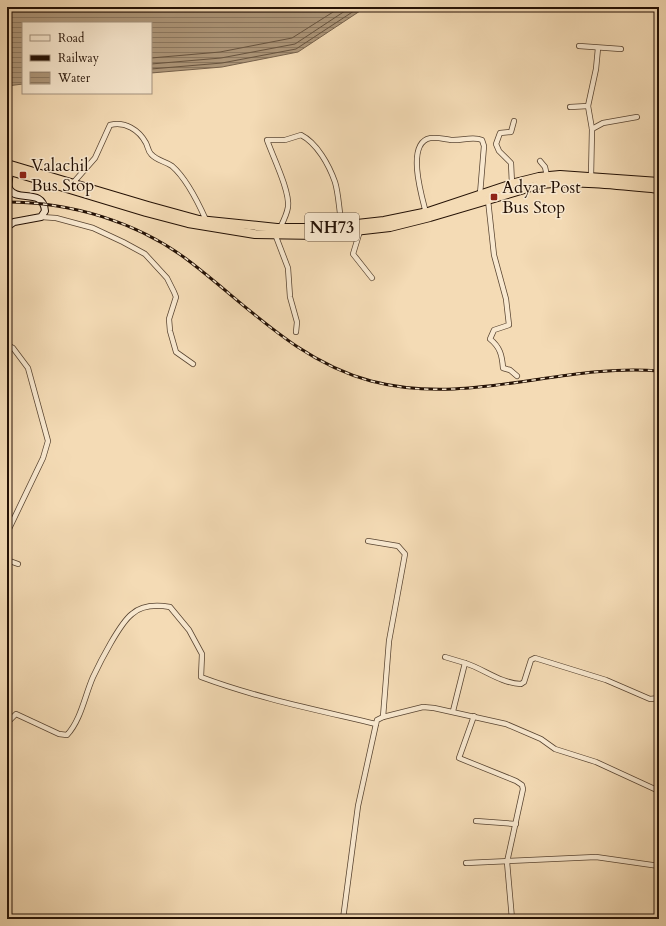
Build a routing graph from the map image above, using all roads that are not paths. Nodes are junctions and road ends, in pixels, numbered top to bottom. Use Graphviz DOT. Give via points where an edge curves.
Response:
graph roads {
  1 [pos="579,46"];
  2 [pos="598,48"];
  3 [pos="621,49"];
  4 [pos="588,106"];
  5 [pos="570,107"];
  6 [pos="637,117"];
  7 [pos="514,121"];
  8 [pos="592,129"];
  9 [pos="540,161"];
  10 [pos="9,167"];
  11 [pos="547,176"];
  12 [pos="591,177"];
  13 [pos="659,182"];
  14 [pos="73,183"];
  15 [pos="512,184"];
  16 [pos="659,189"];
  17 [pos="480,194"];
  18 [pos="488,200"];
  19 [pos="426,213"];
  20 [pos="435,213"];
  21 [pos="40,217"];
  22 [pos="206,220"];
  23 [pos="342,226"];
  24 [pos="7,227"];
  25 [pos="278,231"];
  26 [pos="360,231"];
  27 [pos="372,278"];
  28 [pos="296,332"];
  29 [pos="7,345"];
  30 [pos="193,364"];
  31 [pos="517,376"];
  32 [pos="7,533"];
  33 [pos="368,541"];
  34 [pos="7,560"];
  35 [pos="18,564"];
  36 [pos="445,657"];
  37 [pos="465,662"];
  38 [pos="659,698"];
  39 [pos="453,711"];
  40 [pos="383,716"];
  41 [pos="474,716"];
  42 [pos="7,723"];
  43 [pos="376,724"];
  44 [pos="659,791"];
  45 [pos="476,822"];
  46 [pos="516,824"];
  47 [pos="507,862"];
  48 [pos="466,863"];
  49 [pos="659,866"];
  50 [pos="343,919"];
  51 [pos="512,919"];
  1 -- 2 [label="street"];
  2 -- 3 [label="street"];
  2 -- 4 [label="street"];
  4 -- 5 [label="street"];
  4 -- 8 [label="street"];
  6 -- 8 [label="street" via="603,123"];
  7 -- 15 [label="street" via="511,132 500,132 496,144 511,163"];
  8 -- 12 [label="street"];
  9 -- 11 [label="street"];
  10 -- 14 [label="highway, NH73"];
  10 -- 21 [label="main road" via="11,191 38,198 45,211"];
  10 -- 25 [label="highway, NH73" via="188,223 255,234"];
  11 -- 12 [label="highway, NH73"];
  11 -- 15 [label="highway, NH73"];
  12 -- 13 [label="highway, NH73"];
  14 -- 22 [label="highway, NH73" via="148,206"];
  14 -- 22 [label="street" via="95,158 110,125 126,125 142,136 150,153 156,159 170,164 179,172"];
  15 -- 17 [label="highway, NH73"];
  16 -- 18 [label="highway, NH73" via="604,183 559,182 541,184"];
  17 -- 19 [label="street" via="484,146 482,140 435,137 427,139 421,143 417,151 418,178"];
  17 -- 20 [label="highway, NH73"];
  18 -- 20 [label="highway, NH73"];
  18 -- 31 [label="street" via="494,254 506,300 509,325 494,330 490,339 498,345 502,368"];
  19 -- 20 [label="highway, NH73"];
  19 -- 23 [label="highway, NH73"];
  20 -- 26 [label="highway, NH73" via="390,227"];
  21 -- 24 [label="main road" via="14,222"];
  21 -- 30 [label="street" via="56,218 93,228 145,254 166,278 174,292 176,297 169,319 170,331 176,352"];
  22 -- 25 [label="highway, NH73"];
  23 -- 25 [label="highway, NH73"];
  23 -- 25 [label="street" via="335,183 311,140 301,135 285,140 267,140 288,202"];
  25 -- 26 [label="highway, NH73" via="319,235"];
  25 -- 28 [label="street" via="288,268 290,297 297,322"];
  26 -- 27 [label="street" via="353,254"];
  29 -- 32 [label="street" via="13,348 28,368 48,441 43,458"];
  33 -- 40 [label="street" via="398,546 405,554 389,641"];
  34 -- 35 [label="street"];
  36 -- 37 [label="street"];
  37 -- 38 [label="street" via="505,682 521,684 531,660 535,658 606,680 650,700"];
  37 -- 39 [label="street"];
  39 -- 40 [label="street" via="423,707"];
  39 -- 41 [label="street"];
  40 -- 43 [label="street"];
  41 -- 44 [label="street" via="506,724 541,739 555,749 596,762"];
  41 -- 46 [label="street" via="460,758 522,785"];
  42 -- 43 [label="street" via="16,714 59,734 67,735 120,628 132,613 157,604 170,607 189,630 202,654 201,677 300,707"];
  43 -- 50 [label="street" via="358,806"];
  45 -- 46 [label="street"];
  46 -- 47 [label="street"];
  47 -- 48 [label="street"];
  47 -- 49 [label="street" via="596,857"];
  47 -- 51 [label="street"];
}
